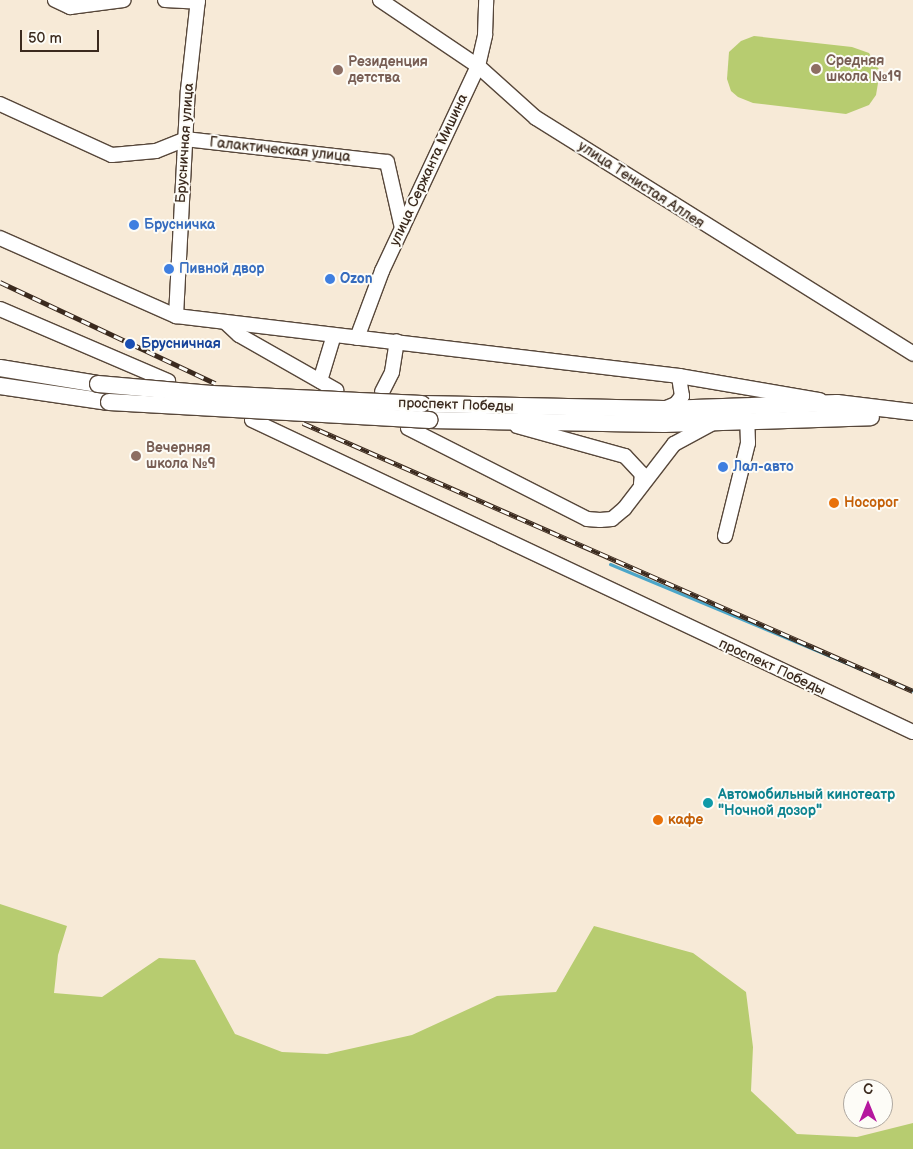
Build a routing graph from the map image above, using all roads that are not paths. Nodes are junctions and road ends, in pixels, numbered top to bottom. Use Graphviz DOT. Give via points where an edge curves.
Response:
graph roads {
  1 [pos="55,0"];
  2 [pos="124,0"];
  3 [pos="165,0"];
  4 [pos="380,0"];
  5 [pos="486,0"];
  6 [pos="198,1"];
  7 [pos="478,66"];
  8 [pos="0,104"];
  9 [pos="185,139"];
  10 [pos="402,228"];
  11 [pos="0,238"];
  12 [pos="0,308"];
  13 [pos="176,316"];
  14 [pos="225,322"];
  15 [pos="334,335"];
  16 [pos="357,338"];
  17 [pos="397,341"];
  18 [pos="913,354"];
  19 [pos="0,368"];
  20 [pos="679,376"];
  21 [pos="168,380"];
  22 [pos="320,381"];
  23 [pos="0,386"];
  24 [pos="336,390"];
  25 [pos="382,392"];
  26 [pos="837,403"];
  27 [pos="664,409"];
  28 [pos="913,412"];
  29 [pos="252,420"];
  30 [pos="747,420"];
  31 [pos="913,421"];
  32 [pos="717,422"];
  33 [pos="504,423"];
  34 [pos="408,428"];
  35 [pos="641,484"];
  36 [pos="725,536"];
  37 [pos="913,732"];
  1 -- 2 [label="street" via="70,7"];
  3 -- 6 [label="street"];
  4 -- 7 [label="street, улица Тенистая Аллея"];
  5 -- 7 [label="street, улица Сержанта Мишина" via="485,35"];
  6 -- 9 [label="street, Брусничная улица"];
  7 -- 10 [label="street, улица Сержанта Мишина"];
  7 -- 18 [label="street, улица Тенистая Аллея" via="536,118"];
  8 -- 9 [label="street, Галактическая улица" via="112,155 156,151"];
  9 -- 10 [label="street, Галактическая улица" via="387,162"];
  9 -- 13 [label="street, Брусничная улица"];
  10 -- 16 [label="street, улица Сержанта Мишина"];
  11 -- 13 [label="street"];
  12 -- 21 [label="street"];
  13 -- 14 [label="street"];
  14 -- 15 [label="street"];
  14 -- 22 [label="street" via="240,335"];
  15 -- 16 [label="street"];
  15 -- 22 [label="street"];
  16 -- 17 [label="street"];
  17 -- 20 [label="street"];
  17 -- 25 [label="street, проспект Победы" via="392,372"];
  19 -- 27 [label="main road, проспект Победы, bridge" via="98,384 212,394 422,404"];
  20 -- 26 [label="street"];
  20 -- 27 [label="street" via="682,396 676,404"];
  22 -- 24 [label="street"];
  23 -- 33 [label="main road, проспект Победы, bridge" via="109,402"];
  26 -- 27 [label="main road, проспект Победы"];
  26 -- 28 [label="main road, проспект Победы"];
  29 -- 37 [label="street, проспект Победы"];
  30 -- 31 [label="main road, проспект Победы" via="843,416"];
  30 -- 32 [label="main road, проспект Победы"];
  30 -- 36 [label="street" via="748,443"];
  32 -- 33 [label="main road, проспект Победы"];
  32 -- 35 [label="street" via="681,438"];
  33 -- 35 [label="street" via="626,456 642,474"];
  34 -- 35 [label="street" via="587,520 612,519 624,509"];
}
